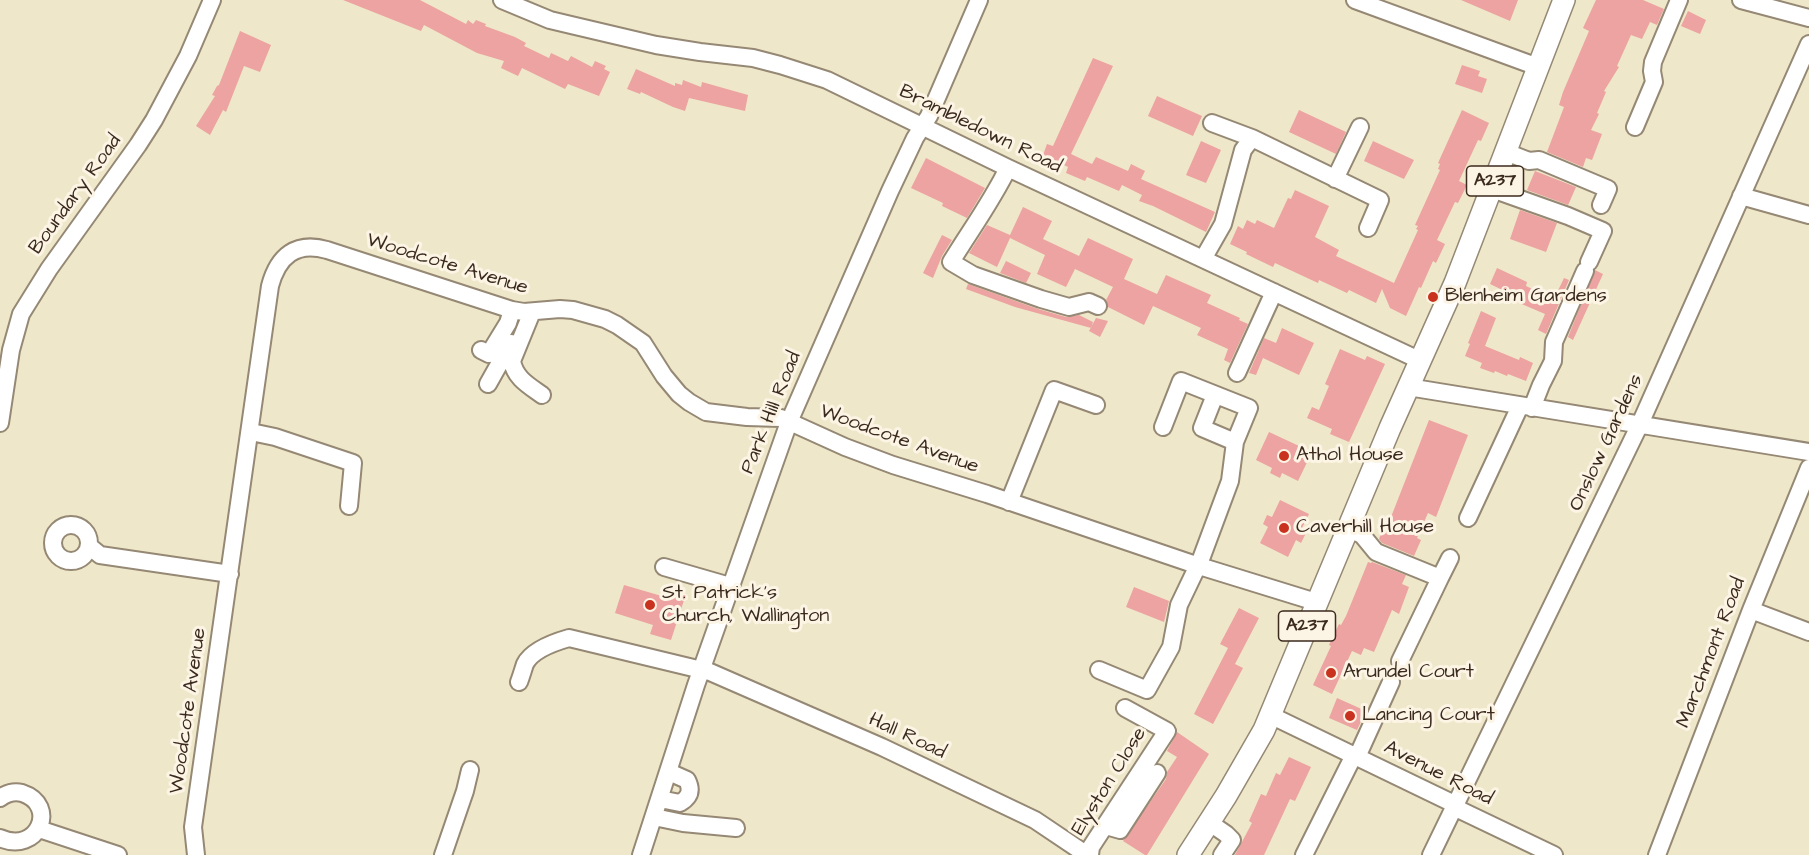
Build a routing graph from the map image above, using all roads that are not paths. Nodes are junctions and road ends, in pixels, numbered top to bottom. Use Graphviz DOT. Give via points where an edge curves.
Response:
graph roads {
  1 [pos="212,0"];
  2 [pos="502,0"];
  3 [pos="979,0"];
  4 [pos="1355,0"];
  5 [pos="1564,0"];
  6 [pos="1679,0"];
  7 [pos="1741,0"];
  8 [pos="1809,18"];
  9 [pos="1809,44"];
  10 [pos="1538,67"];
  11 [pos="1212,123"];
  12 [pos="922,126"];
  13 [pos="1360,127"];
  14 [pos="1635,127"];
  15 [pos="1252,138"];
  16 [pos="1506,152"];
  17 [pos="1008,168"];
  18 [pos="1335,179"];
  19 [pos="1492,189"];
  20 [pos="1741,196"];
  21 [pos="1601,205"];
  22 [pos="1809,215"];
  23 [pos="1368,228"];
  24 [pos="1203,259"];
  25 [pos="1274,292"];
  26 [pos="1098,306"];
  27 [pos="523,311"];
  28 [pos="481,350"];
  29 [pos="1419,360"];
  30 [pos="1237,374"];
  31 [pos="488,384"];
  32 [pos="1408,387"];
  33 [pos="1215,394"];
  34 [pos="542,395"];
  35 [pos="1096,405"];
  36 [pos="1526,407"];
  37 [pos="789,422"];
  38 [pos="0,423"];
  39 [pos="1640,424"];
  40 [pos="1163,427"];
  41 [pos="250,432"];
  42 [pos="1235,442"];
  43 [pos="1809,452"];
  44 [pos="1809,468"];
  45 [pos="1009,502"];
  46 [pos="349,506"];
  47 [pos="1468,518"];
  48 [pos="1347,528"];
  49 [pos="94,550"];
  50 [pos="1450,558"];
  51 [pos="1196,566"];
  52 [pos="664,567"];
  53 [pos="230,574"];
  54 [pos="1440,578"];
  55 [pos="730,586"];
  56 [pos="1316,602"];
  57 [pos="1751,610"];
  58 [pos="1809,632"];
  59 [pos="1400,661"];
  60 [pos="702,669"];
  61 [pos="1099,670"];
  62 [pos="519,682"];
  63 [pos="1391,682"];
  64 [pos="1125,708"];
  65 [pos="1270,715"];
  66 [pos="1355,756"];
  67 [pos="470,770"];
  68 [pos="669,772"];
  69 [pos="1157,773"];
  70 [pos="0,798"];
  71 [pos="660,799"];
  72 [pos="1456,806"];
  73 [pos="654,818"];
  74 [pos="1210,822"];
  75 [pos="1106,826"];
  76 [pos="736,828"];
  77 [pos="39,829"];
  78 [pos="0,838"];
  79 [pos="118,855"];
  80 [pos="196,855"];
  81 [pos="443,855"];
  82 [pos="641,855"];
  83 [pos="1088,855"];
  84 [pos="1188,855"];
  85 [pos="1222,855"];
  86 [pos="1304,855"];
  87 [pos="1431,855"];
  88 [pos="1554,855"];
  89 [pos="1657,855"];
  1 -- 38 [label="street, Boundary Road" via="154,120 21,314 11,350"];
  2 -- 12 [label="street, Brambledown Road" via="550,20 608,34 780,64 827,80"];
  3 -- 12 [label="street, Park Hill Road"];
  4 -- 10 [label="street"];
  5 -- 10 [label="main road, A237"];
  6 -- 14 [label="street" via="1653,62 1654,82"];
  7 -- 8 [label="street"];
  9 -- 20 [label="street, Onslow Gardens"];
  10 -- 16 [label="main road, A237"];
  11 -- 15 [label="street"];
  12 -- 17 [label="street, Brambledown Road"];
  12 -- 37 [label="street, Park Hill Road"];
  13 -- 18 [label="street"];
  15 -- 18 [label="street"];
  15 -- 24 [label="street" via="1243,150 1222,224"];
  16 -- 19 [label="main road, A237"];
  16 -- 21 [label="street" via="1529,161 1539,160 1608,189"];
  17 -- 24 [label="street, Brambledown Road"];
  17 -- 26 [label="street" via="951,262 973,275 1041,299 1069,307 1089,302"];
  18 -- 23 [label="street" via="1380,200"];
  19 -- 29 [label="main road, A237"];
  19 -- 36 [label="street" via="1603,231 1554,342 1553,361"];
  20 -- 22 [label="street"];
  20 -- 39 [label="street, Onslow Gardens"];
  24 -- 25 [label="street, Brambledown Road"];
  25 -- 29 [label="street, Brambledown Road"];
  25 -- 30 [label="street"];
  27 -- 28 [label="street" via="508,323 489,354"];
  27 -- 31 [label="street" via="505,356"];
  27 -- 34 [label="street" via="513,369"];
  27 -- 37 [label="street, Woodcote Avenue" via="573,310 598,317 643,344 679,394 706,412 781,418"];
  27 -- 41 [label="street, Woodcote Avenue" via="319,247 292,252 277,265 270,286"];
  29 -- 32 [label="main road, A237"];
  32 -- 36 [label="street"];
  32 -- 48 [label="main road, A237"];
  33 -- 40 [label="street" via="1181,381"];
  33 -- 42 [label="street" via="1202,428"];
  33 -- 42 [label="street" via="1249,408"];
  35 -- 45 [label="street" via="1054,390"];
  36 -- 39 [label="street"];
  36 -- 47 [label="street"];
  37 -- 45 [label="street, Woodcote Avenue" via="893,465"];
  37 -- 55 [label="street, Park Hill Road"];
  39 -- 43 [label="street"];
  39 -- 72 [label="street, Onslow Gardens"];
  41 -- 46 [label="street" via="353,463"];
  41 -- 53 [label="street, Woodcote Avenue"];
  42 -- 51 [label="street" via="1230,481"];
  44 -- 57 [label="street, Marchmont Road"];
  45 -- 51 [label="street, Woodcote Avenue"];
  48 -- 54 [label="street" via="1362,535 1376,552"];
  48 -- 56 [label="main road, A237"];
  49 -- 53 [label="street"];
  50 -- 54 [label="street"];
  51 -- 56 [label="street, Woodcote Avenue"];
  51 -- 61 [label="street" via="1179,605 1171,647 1147,690"];
  52 -- 55 [label="street"];
  53 -- 80 [label="street, Woodcote Avenue" via="193,827"];
  54 -- 59 [label="street"];
  55 -- 60 [label="street, Park Hill Road"];
  56 -- 65 [label="main road, A237"];
  57 -- 58 [label="street"];
  57 -- 89 [label="street, Marchmont Road"];
  60 -- 62 [label="street, Hall Road" via="569,638 548,645 530,658"];
  60 -- 68 [label="street, Park Hill Road"];
  60 -- 83 [label="street, Hall Road" via="882,747 1035,820"];
  63 -- 66 [label="street"];
  64 -- 75 [label="street, Elyston Close" via="1167,731"];
  65 -- 66 [label="street, Avenue Road"];
  65 -- 74 [label="main road, A237" via="1249,759"];
  66 -- 72 [label="street, Avenue Road"];
  66 -- 86 [label="street"];
  67 -- 81 [label="street"];
  68 -- 71 [label="street, Park Hill Road"];
  68 -- 71 [label="street" via="687,780 689,796 680,803"];
  69 -- 75 [label="street" via="1120,830"];
  70 -- 77 [label="street" via="20,792 34,800 41,810"];
  71 -- 73 [label="street, Park Hill Road"];
  72 -- 87 [label="street, Onslow Gardens"];
  72 -- 88 [label="street, Avenue Road"];
  73 -- 76 [label="street"];
  73 -- 82 [label="street, Park Hill Road"];
  74 -- 84 [label="main road, A237"];
  74 -- 85 [label="street" via="1232,840"];
  75 -- 83 [label="street, Elyston Close"];
  77 -- 78 [label="street" via="22,844"];
  77 -- 79 [label="street"];
}
